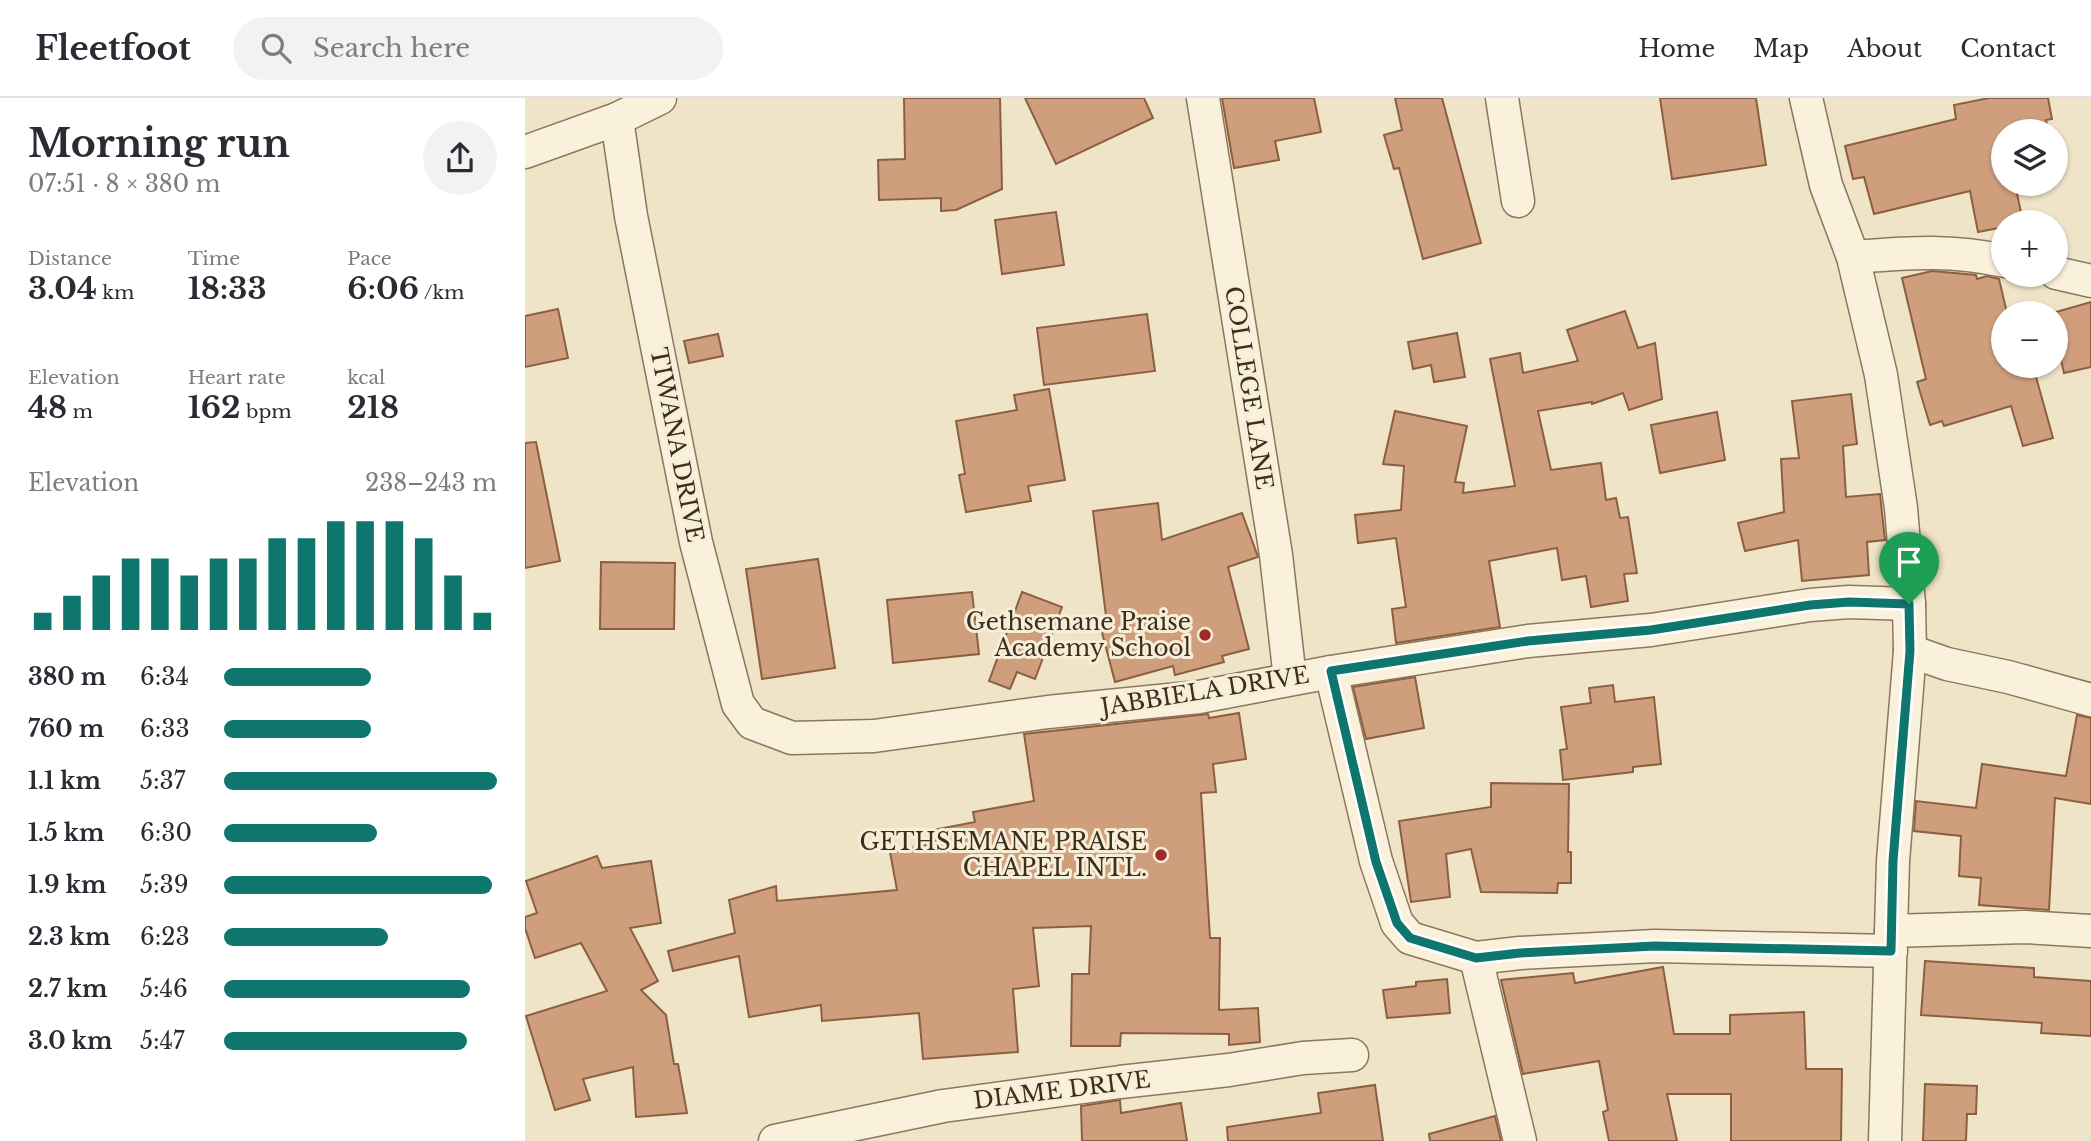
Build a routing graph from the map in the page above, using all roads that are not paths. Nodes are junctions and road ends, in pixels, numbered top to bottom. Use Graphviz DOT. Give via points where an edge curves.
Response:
graph roads {
  1 [pos="660,98"];
  2 [pos="1203,98"];
  3 [pos="1502,98"];
  4 [pos="1806,98"];
  5 [pos="617,119"];
  6 [pos="525,152"];
  7 [pos="1518,201"];
  8 [pos="1853,257"];
  9 [pos="1991,258"];
  10 [pos="2068,276"];
  11 [pos="2091,281"];
  12 [pos="1909,604"];
  13 [pos="1910,651"];
  14 [pos="1331,671"];
  15 [pos="1290,679"];
  16 [pos="2091,700"];
  17 [pos="792,738"];
  18 [pos="2091,931"];
  19 [pos="1891,941"];
  20 [pos="1476,958"];
  21 [pos="1352,1055"];
  22 [pos="775,1141"];
  23 [pos="1520,1141"];
  24 [pos="1885,1141"];
  1 -- 5 [label="street"];
  2 -- 15 [label="street, COLLEGE LANE" via="1276,555"];
  3 -- 7 [label="street"];
  4 -- 8 [label="street" via="1826,186"];
  5 -- 6 [label="street"];
  5 -- 17 [label="street, TIWANA DRIVE" via="631,216 696,542 738,704 752,723"];
  8 -- 9 [label="street" via="1928,251"];
  8 -- 12 [label="street" via="1881,375 1901,508"];
  10 -- 11 [label="street"];
  12 -- 13 [label="street"];
  12 -- 14 [label="street, JABBIELA DRIVE" via="1810,605"];
  13 -- 16 [label="street"];
  13 -- 19 [label="street"];
  14 -- 15 [label="street, JABBIELA DRIVE"];
  14 -- 20 [label="street" via="1376,862 1397,923 1410,938"];
  15 -- 17 [label="street, JABBIELA DRIVE" via="1199,697 874,736"];
  18 -- 19 [label="street" via="2025,927"];
  19 -- 20 [label="street" via="1655,946"];
  19 -- 24 [label="street"];
  20 -- 23 [label="street"];
  21 -- 22 [label="street, DIAME DRIVE" via="943,1106"];
}
